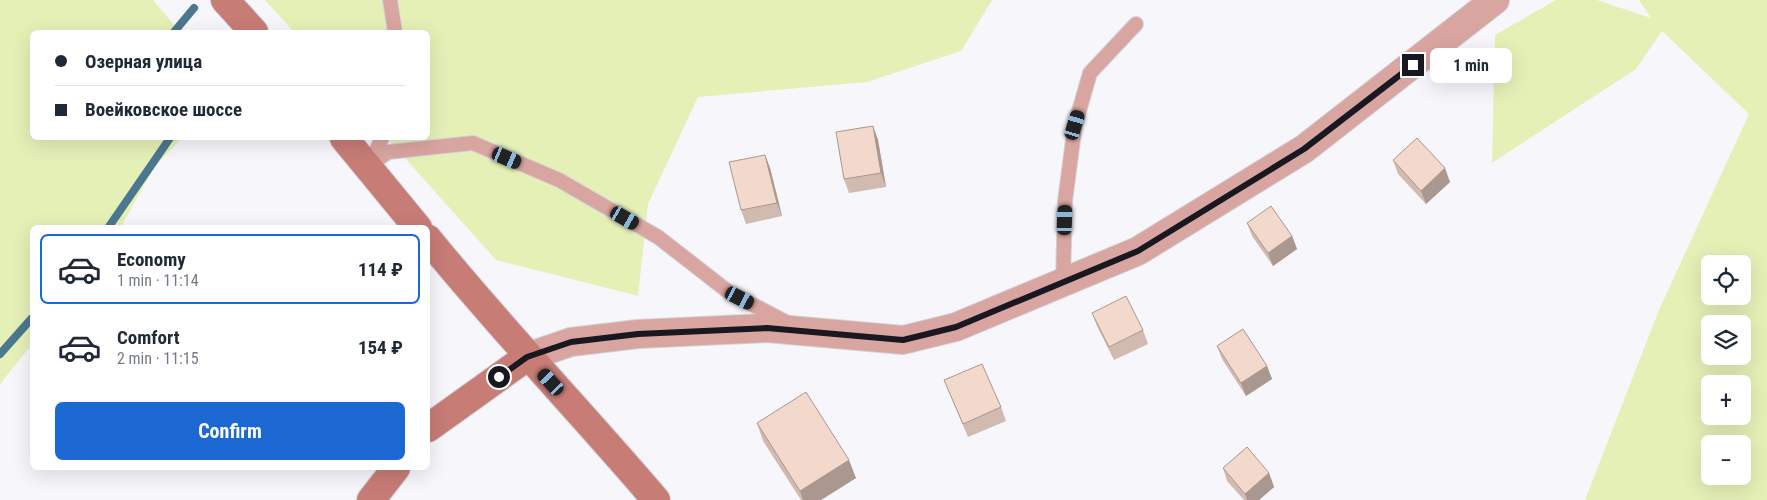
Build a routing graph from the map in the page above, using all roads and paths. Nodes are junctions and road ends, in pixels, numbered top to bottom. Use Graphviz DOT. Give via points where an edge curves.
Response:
graph roads {
  1 [pos="225,0"];
  2 [pos="390,0"];
  3 [pos="1495,0"];
  4 [pos="1136,24"];
  5 [pos="252,30"];
  6 [pos="395,30"];
  7 [pos="346,140"];
  8 [pos="381,140"];
  9 [pos="368,167"];
  10 [pos="416,225"];
  11 [pos="430,241"];
  12 [pos="1063,283"];
  13 [pos="802,331"];
  14 [pos="527,357"];
  15 [pos="430,427"];
  16 [pos="394,470"];
  17 [pos="370,500"];
  18 [pos="656,500"];
  1 -- 5 [label="main road"];
  2 -- 6 [label="lane"];
  3 -- 12 [label="street" via="1304,149 1138,251"];
  4 -- 12 [label="lane" via="1090,73 1075,125 1065,201"];
  7 -- 9 [label="main road"];
  8 -- 9 [label="lane"];
  9 -- 10 [label="main road"];
  9 -- 13 [label="lane" via="388,152 472,143 559,180 658,237 730,293"];
  11 -- 14 [label="main road"];
  12 -- 13 [label="street" via="956,327 903,340"];
  13 -- 14 [label="street" via="767,328 638,334 571,342"];
  14 -- 15 [label="main road"];
  14 -- 18 [label="main road"];
  16 -- 17 [label="main road"];
}
